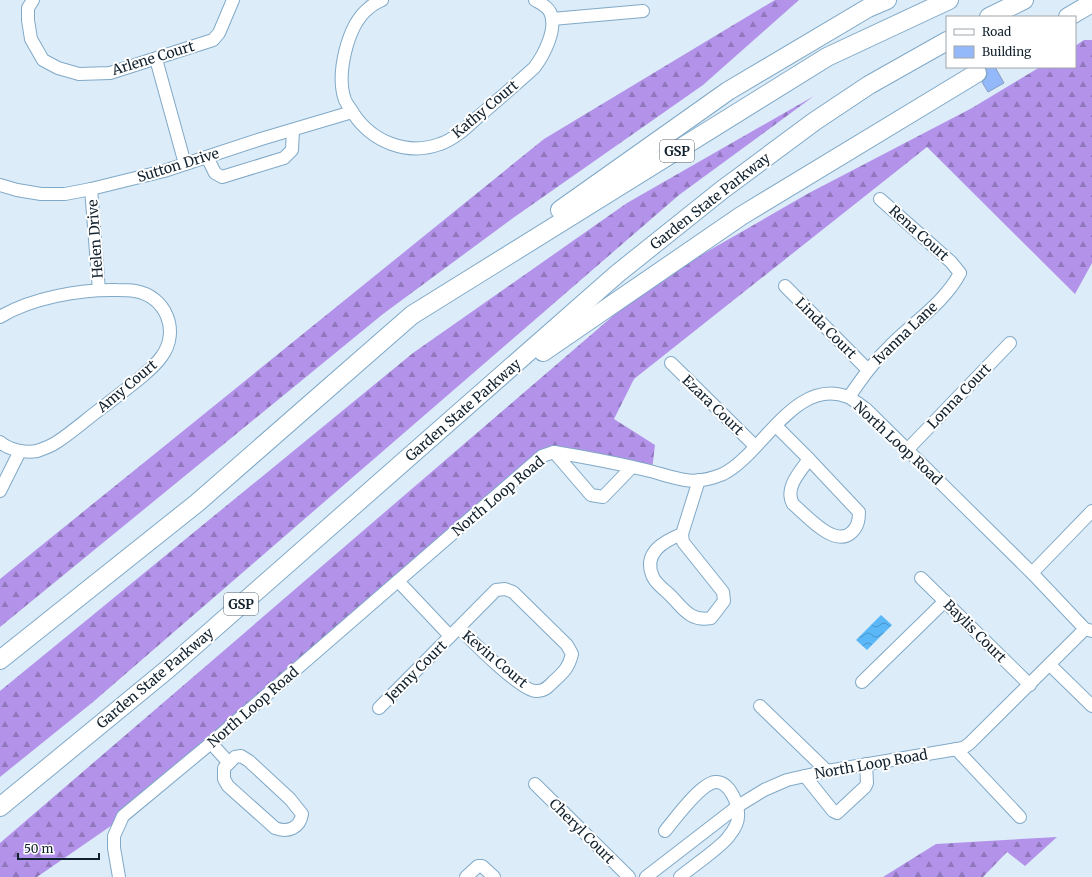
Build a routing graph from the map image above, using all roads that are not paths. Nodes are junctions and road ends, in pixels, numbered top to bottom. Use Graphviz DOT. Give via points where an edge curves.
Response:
graph roads {
  1 [pos="33,0"];
  2 [pos="233,0"];
  3 [pos="382,0"];
  4 [pos="535,0"];
  5 [pos="887,0"];
  6 [pos="949,0"];
  7 [pos="1024,0"];
  8 [pos="1092,3"];
  9 [pos="643,11"];
  10 [pos="991,16"];
  11 [pos="1070,16"];
  12 [pos="552,19"];
  13 [pos="946,42"];
  14 [pos="156,59"];
  15 [pos="977,73"];
  16 [pos="352,112"];
  17 [pos="293,130"];
  18 [pos="207,157"];
  19 [pos="185,164"];
  20 [pos="0,185"];
  21 [pos="91,189"];
  22 [pos="880,199"];
  23 [pos="957,269"];
  24 [pos="785,286"];
  25 [pos="99,290"];
  26 [pos="412,315"];
  27 [pos="0,317"];
  28 [pos="1010,343"];
  29 [pos="671,364"];
  30 [pos="868,370"];
  31 [pos="478,397"];
  32 [pos="849,397"];
  33 [pos="776,426"];
  34 [pos="0,442"];
  35 [pos="755,446"];
  36 [pos="907,450"];
  37 [pos="20,451"];
  38 [pos="554,452"];
  39 [pos="809,459"];
  40 [pos="632,468"];
  41 [pos="699,480"];
  42 [pos="0,491"];
  43 [pos="1092,512"];
  44 [pos="682,534"];
  45 [pos="1032,573"];
  46 [pos="921,578"];
  47 [pos="398,581"];
  48 [pos="945,601"];
  49 [pos="1089,630"];
  50 [pos="454,632"];
  51 [pos="0,660"];
  52 [pos="1050,665"];
  53 [pos="862,682"];
  54 [pos="1030,685"];
  55 [pos="760,706"];
  56 [pos="1092,706"];
  57 [pos="378,708"];
  58 [pos="211,743"];
  59 [pos="956,749"];
  60 [pos="229,762"];
  61 [pos="866,764"];
  62 [pos="827,771"];
  63 [pos="805,776"];
  64 [pos="535,784"];
  65 [pos="738,806"];
  66 [pos="0,807"];
  67 [pos="1020,816"];
  68 [pos="665,830"];
  69 [pos="119,877"];
  70 [pos="466,877"];
  71 [pos="494,877"];
  72 [pos="629,877"];
  73 [pos="646,877"];
  74 [pos="680,877"];
  1 -- 14 [label="street, Arlene Court" via="28,8 31,39 43,60 58,68 79,74 110,73"];
  2 -- 14 [label="street, Arlene Court" via="219,33 213,40"];
  3 -- 16 [label="street, Kathy Court" via="362,15 352,32 343,59 341,79 345,101"];
  4 -- 12 [label="street" via="549,10"];
  5 -- 26 [label="highway" via="868,8 728,91"];
  6 -- 26 [label="highway, GSP" via="827,57"];
  7 -- 10 [label="highway"];
  8 -- 11 [label="highway"];
  9 -- 12 [label="street"];
  12 -- 16 [label="street, Kathy Court" via="552,31 534,68 457,134 441,144 416,149 393,145 374,136"];
  13 -- 31 [label="highway, Garden State Parkway / GSP" via="869,85 815,121 722,190 617,274"];
  14 -- 19 [label="street"];
  15 -- 31 [label="highway" via="741,216"];
  16 -- 17 [label="street, Sutton Drive"];
  17 -- 18 [label="street, Sutton Drive"];
  17 -- 18 [label="street" via="292,150 284,158 222,177 215,173"];
  18 -- 19 [label="street, Sutton Drive"];
  19 -- 21 [label="street, Sutton Drive"];
  20 -- 21 [label="street, Sutton Drive" via="41,194 65,194"];
  21 -- 25 [label="street, Helen Drive"];
  22 -- 23 [label="street, Rena Court"];
  23 -- 30 [label="street, Ivanna Lane" via="960,273 952,288"];
  24 -- 30 [label="street, Linda Court"];
  25 -- 27 [label="street, Amy Court" via="74,292 37,302"];
  25 -- 37 [label="street, Amy Court" via="136,291 151,297 161,305 168,317 168,347 162,358 134,383 55,443 38,451"];
  26 -- 51 [label="highway, GSP" via="197,503"];
  28 -- 36 [label="street, Lonna Court"];
  29 -- 35 [label="street, Ezara Court"];
  30 -- 32 [label="street, Ivanna Lane"];
  31 -- 66 [label="highway, Garden State Parkway / GSP" via="169,668"];
  32 -- 33 [label="street, North Loop Road" via="836,394 817,396 801,402"];
  32 -- 36 [label="street, North Loop Road" via="866,409"];
  33 -- 35 [label="street, North Loop Road"];
  33 -- 39 [label="street"];
  34 -- 37 [label="street, Amy Court"];
  35 -- 41 [label="street, North Loop Road" via="725,473"];
  36 -- 45 [label="street, North Loop Road"];
  37 -- 42 [label="street"];
  38 -- 40 [label="street, North Loop Road"];
  38 -- 40 [label="street" via="591,495 603,497"];
  38 -- 47 [label="street, North Loop Road" via="542,456"];
  39 -- 39 [label="street" via="859,512 859,522 849,535 841,538 829,534 793,504 790,498 792,486"];
  40 -- 41 [label="street, North Loop Road" via="686,481"];
  41 -- 44 [label="street"];
  43 -- 45 [label="street"];
  44 -- 44 [label="street" via="683,542 723,592 724,601 711,618 700,620 691,616 654,578 650,569 651,560 658,546"];
  45 -- 49 [label="street, North Loop Road"];
  46 -- 48 [label="street, Baylis Court"];
  47 -- 50 [label="street, Jenny Court"];
  47 -- 58 [label="street, North Loop Road"];
  48 -- 53 [label="street"];
  48 -- 54 [label="street, Baylis Court"];
  49 -- 52 [label="street, North Loop Road"];
  50 -- 50 [label="street, Kevin Court" via="536,692 546,689 570,664 572,654 567,645 513,592 505,589 496,590"];
  50 -- 57 [label="street, Jenny Court"];
  52 -- 54 [label="street, North Loop Road"];
  52 -- 56 [label="street"];
  54 -- 59 [label="street, North Loop Road" via="969,744"];
  55 -- 62 [label="street"];
  58 -- 60 [label="street"];
  58 -- 69 [label="street, North Loop Road" via="123,816 114,836"];
  59 -- 61 [label="street, North Loop Road"];
  59 -- 67 [label="street"];
  60 -- 60 [label="street" via="241,756 249,761 290,799 302,814 301,820 292,829 284,831 276,828 228,786 224,779 224,768"];
  61 -- 62 [label="street, North Loop Road"];
  61 -- 63 [label="street" via="865,786 837,813"];
  62 -- 63 [label="street, North Loop Road"];
  63 -- 65 [label="street, North Loop Road" via="787,780 764,790"];
  64 -- 72 [label="street, Cheryl Court"];
  65 -- 68 [label="street" via="729,790 723,784 715,782 688,802"];
  65 -- 73 [label="street, North Loop Road"];
  65 -- 74 [label="street" via="738,819 729,838"];
  70 -- 71 [label="street" via="478,866 482,866"];
}
